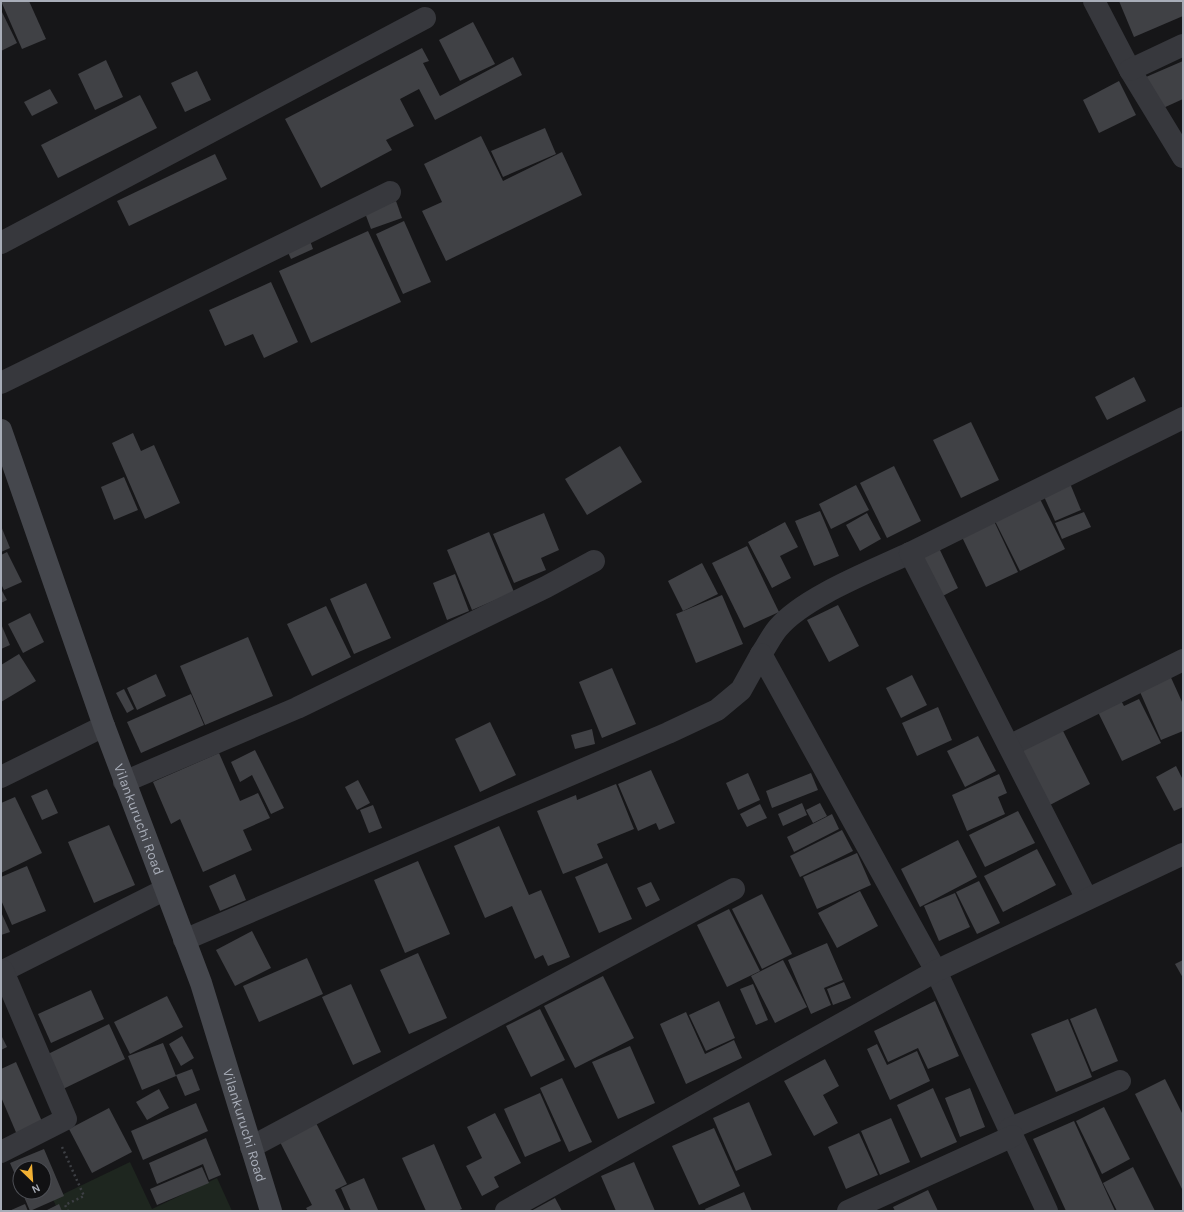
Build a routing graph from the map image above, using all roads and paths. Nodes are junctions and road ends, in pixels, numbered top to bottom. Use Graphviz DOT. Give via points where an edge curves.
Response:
graph roads {
  1 [pos="1094,1"];
  2 [pos="425,18"];
  3 [pos="1183,45"];
  4 [pos="1130,70"];
  5 [pos="1183,157"];
  6 [pos="390,192"];
  7 [pos="1,243"];
  8 [pos="1,383"];
  9 [pos="1183,418"];
  10 [pos="1,430"];
  11 [pos="910,553"];
  12 [pos="594,561"];
  13 [pos="761,654"];
  14 [pos="1183,660"];
  15 [pos="104,726"];
  16 [pos="1009,746"];
  17 [pos="1,778"];
  18 [pos="124,782"];
  19 [pos="1183,854"];
  20 [pos="734,889"];
  21 [pos="164,890"];
  22 [pos="1087,899"];
  23 [pos="184,940"];
  24 [pos="936,971"];
  25 [pos="2,972"];
  26 [pos="1120,1081"];
  27 [pos="52,1126"];
  28 [pos="1011,1133"];
  29 [pos="251,1147"];
  30 [pos="1,1152"];
  31 [pos="68,1211"];
  32 [pos="271,1211"];
  33 [pos="506,1211"];
  34 [pos="848,1211"];
  35 [pos="1047,1211"];
  1 -- 4 [label="street"];
  2 -- 7 [label="street"];
  3 -- 4 [label="street"];
  4 -- 5 [label="street"];
  6 -- 8 [label="street"];
  9 -- 11 [label="street"];
  10 -- 15 [label="main road, Vilankuruchi Road"];
  11 -- 13 [label="street" via="834,589 801,609 778,628"];
  11 -- 16 [label="street"];
  12 -- 18 [label="street" via="298,708"];
  13 -- 23 [label="street" via="741,690 717,710"];
  13 -- 24 [label="street"];
  14 -- 16 [label="street"];
  15 -- 17 [label="street"];
  15 -- 18 [label="main road, Vilankuruchi Road"];
  16 -- 22 [label="street"];
  18 -- 21 [label="main road, Vilankuruchi Road"];
  19 -- 22 [label="street"];
  20 -- 29 [label="street"];
  21 -- 23 [label="main road, Vilankuruchi Road"];
  21 -- 25 [label="street"];
  22 -- 24 [label="street"];
  23 -- 29 [label="main road, Vilankuruchi Road" via="201,983"];
  24 -- 28 [label="street"];
  24 -- 33 [label="street"];
  25 -- 27 [label="street" via="66,1119"];
  26 -- 28 [label="street"];
  27 -- 30 [label="street"];
  27 -- 31 [label="path" via="84,1196 65,1205"];
  28 -- 34 [label="street"];
  28 -- 35 [label="street"];
  29 -- 32 [label="main road, Vilankuruchi Road"];
}
